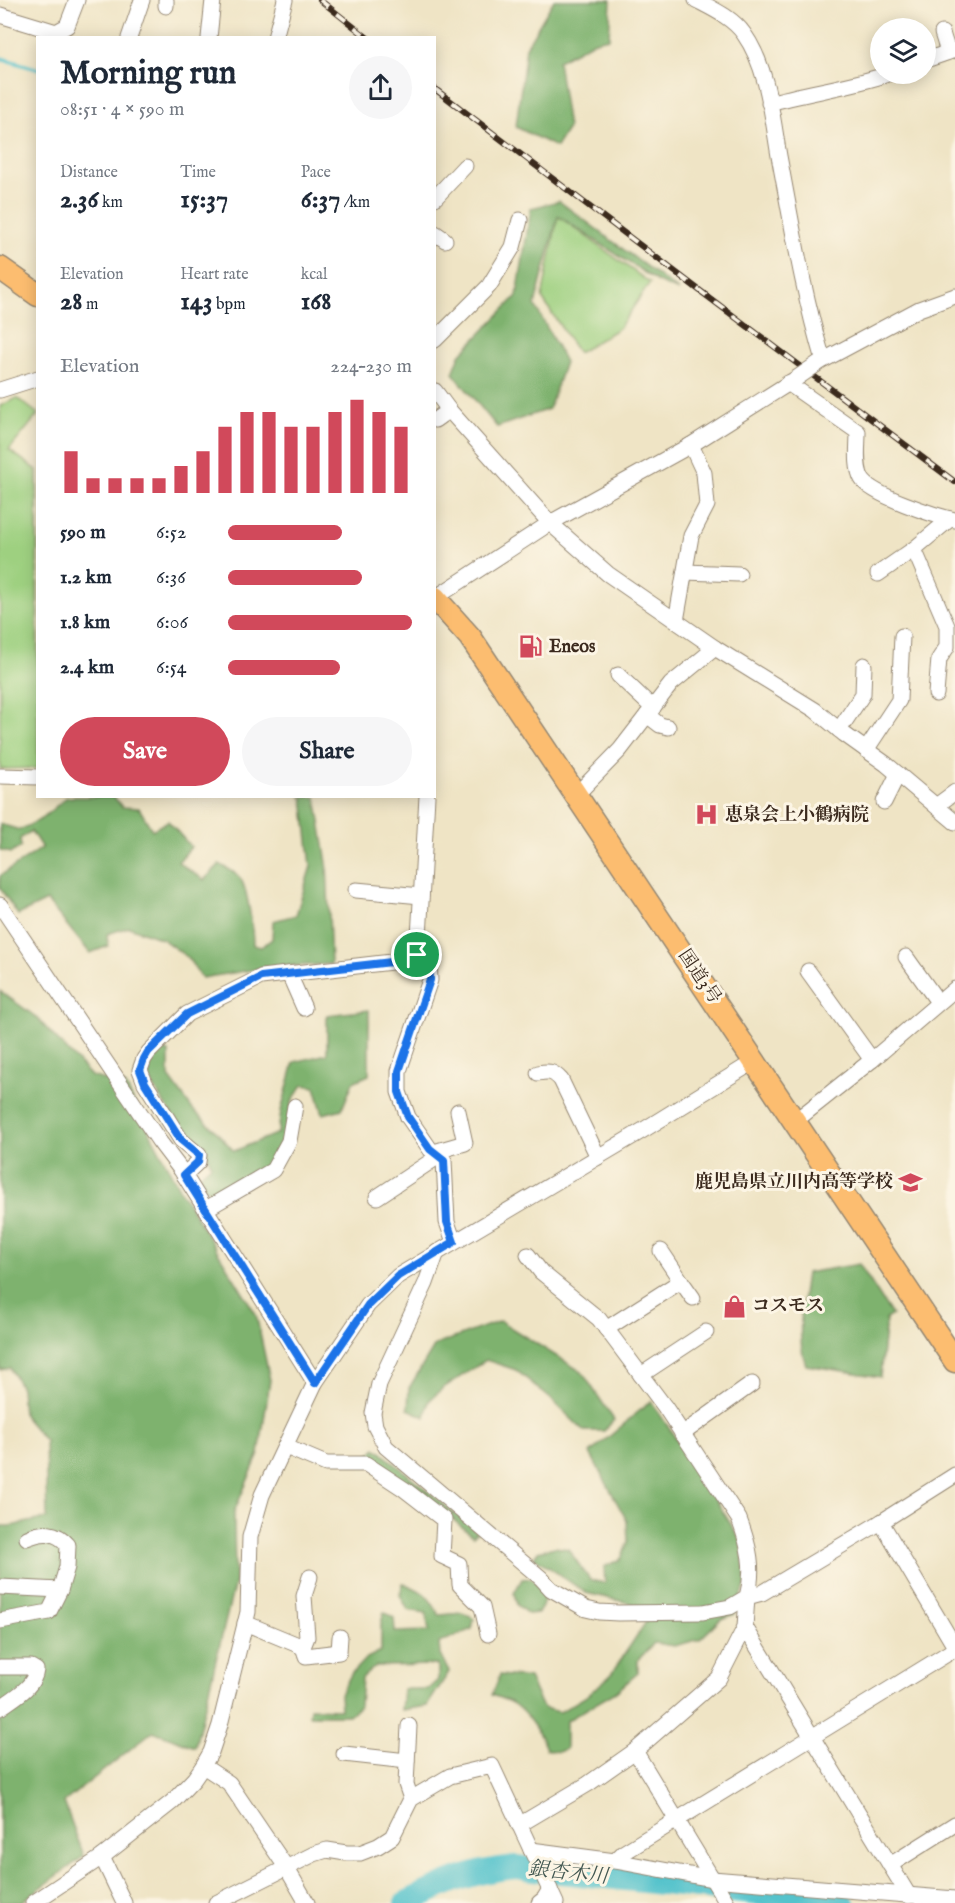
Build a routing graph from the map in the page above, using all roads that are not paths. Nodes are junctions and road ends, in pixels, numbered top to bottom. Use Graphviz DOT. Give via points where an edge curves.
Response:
graph roads {
  1 [pos="76,0"];
  2 [pos="142,0"];
  3 [pos="213,0"];
  4 [pos="285,0"];
  5 [pos="696,0"];
  6 [pos="0,15"];
  7 [pos="942,33"];
  8 [pos="130,36"];
  9 [pos="209,36"];
  10 [pos="276,36"];
  11 [pos="951,51"];
  12 [pos="936,56"];
  13 [pos="870,79"];
  14 [pos="769,103"];
  15 [pos="465,166"];
  16 [pos="436,197"];
  17 [pos="520,220"];
  18 [pos="0,268"];
  19 [pos="36,295"];
  20 [pos="955,296"];
  21 [pos="436,339"];
  22 [pos="822,361"];
  23 [pos="36,379"];
  24 [pos="793,381"];
  25 [pos="0,390"];
  26 [pos="436,392"];
  27 [pos="449,410"];
  28 [pos="436,419"];
  29 [pos="690,445"];
  30 [pos="953,520"];
  31 [pos="550,523"];
  32 [pos="914,549"];
  33 [pos="685,572"];
  34 [pos="739,574"];
  35 [pos="879,574"];
  36 [pos="436,597"];
  37 [pos="436,599"];
  38 [pos="676,621"];
  39 [pos="902,636"];
  40 [pos="715,648"];
  41 [pos="864,665"];
  42 [pos="618,675"];
  43 [pos="936,694"];
  44 [pos="650,712"];
  45 [pos="668,727"];
  46 [pos="839,730"];
  47 [pos="866,750"];
  48 [pos="898,774"];
  49 [pos="0,776"];
  50 [pos="36,777"];
  51 [pos="955,792"];
  52 [pos="577,794"];
  53 [pos="427,798"];
  54 [pos="884,802"];
  55 [pos="936,806"];
  56 [pos="955,822"];
  57 [pos="356,890"];
  58 [pos="421,896"];
  59 [pos="0,905"];
  60 [pos="417,955"];
  61 [pos="906,957"];
  62 [pos="808,971"];
  63 [pos="290,974"];
  64 [pos="955,989"];
  65 [pos="938,1002"];
  66 [pos="304,1008"];
  67 [pos="872,1060"];
  68 [pos="755,1061"];
  69 [pos="538,1073"];
  70 [pos="295,1106"];
  71 [pos="458,1111"];
  72 [pos="794,1122"];
  73 [pos="436,1154"];
  74 [pos="598,1157"];
  75 [pos="184,1175"];
  76 [pos="377,1197"];
  77 [pos="206,1209"];
  78 [pos="454,1242"];
  79 [pos="661,1251"];
  80 [pos="437,1252"];
  81 [pos="528,1255"];
  82 [pos="681,1281"];
  83 [pos="693,1298"];
  84 [pos="606,1329"];
  85 [pos="706,1332"];
  86 [pos="955,1361"];
  87 [pos="641,1375"];
  88 [pos="315,1383"];
  89 [pos="752,1384"];
  90 [pos="682,1434"];
  91 [pos="286,1447"];
  92 [pos="955,1475"];
  93 [pos="881,1522"];
  94 [pos="27,1538"];
  95 [pos="310,1577"];
  96 [pos="0,1587"];
  97 [pos="60,1590"];
  98 [pos="747,1597"];
  99 [pos="0,1621"];
  100 [pos="245,1623"];
  101 [pos="745,1627"];
  102 [pos="488,1634"];
  103 [pos="340,1637"];
  104 [pos="303,1647"];
  105 [pos="955,1648"];
  106 [pos="0,1667"];
  107 [pos="0,1708"];
  108 [pos="409,1726"];
  109 [pos="812,1736"];
  110 [pos="635,1751"];
  111 [pos="344,1755"];
  112 [pos="407,1761"];
  113 [pos="203,1766"];
  114 [pos="411,1799"];
  115 [pos="677,1821"];
  116 [pos="955,1824"];
  117 [pos="519,1825"];
  118 [pos="533,1853"];
  119 [pos="102,1857"];
  120 [pos="615,1861"];
  121 [pos="890,1865"];
  122 [pos="286,1867"];
  123 [pos="714,1882"];
  124 [pos="550,1890"];
  125 [pos="909,1896"];
  126 [pos="955,1899"];
  127 [pos="33,1903"];
  128 [pos="124,1903"];
  129 [pos="216,1903"];
  130 [pos="307,1903"];
  131 [pos="539,1903"];
  132 [pos="727,1903"];
  1 -- 6 [label="street" via="67,26 56,32"];
  2 -- 8 [label="street"];
  3 -- 9 [label="street"];
  4 -- 10 [label="street"];
  5 -- 14 [label="street" via="729,18 744,33 758,62"];
  7 -- 11 [label="street"];
  11 -- 12 [label="street"];
  13 -- 14 [label="street"];
  14 -- 22 [label="street"];
  15 -- 16 [label="street"];
  17 -- 21 [label="street" via="513,247 489,286"];
  18 -- 19 [label="highway"];
  20 -- 22 [label="street" via="919,309"];
  22 -- 24 [label="street, bridge"];
  23 -- 25 [label="street"];
  24 -- 29 [label="street"];
  24 -- 30 [label="street" via="858,432 863,481 907,505"];
  26 -- 27 [label="street"];
  27 -- 28 [label="street"];
  27 -- 31 [label="street"];
  29 -- 31 [label="street"];
  29 -- 33 [label="street" via="704,473 707,505 691,536"];
  30 -- 32 [label="street"];
  31 -- 36 [label="street"];
  31 -- 38 [label="street" via="608,574"];
  32 -- 35 [label="street"];
  32 -- 43 [label="street" via="947,627"];
  33 -- 34 [label="street"];
  33 -- 38 [label="street"];
  37 -- 52 [label="highway, 国道3号" via="470,637"];
  38 -- 40 [label="street"];
  39 -- 47 [label="street" via="899,700"];
  40 -- 44 [label="street" via="671,684"];
  40 -- 46 [label="street" via="815,710"];
  41 -- 46 [label="street" via="863,694"];
  42 -- 44 [label="street"];
  44 -- 45 [label="street" via="660,725"];
  44 -- 52 [label="street"];
  46 -- 47 [label="street"];
  47 -- 48 [label="street"];
  48 -- 54 [label="street"];
  48 -- 55 [label="street"];
  49 -- 50 [label="street"];
  51 -- 55 [label="street"];
  52 -- 68 [label="highway, 国道3号"];
  53 -- 58 [label="street"];
  55 -- 56 [label="street"];
  57 -- 58 [label="street"];
  58 -- 60 [label="street"];
  59 -- 75 [label="street"];
  60 -- 63 [label="street" via="409,960"];
  60 -- 73 [label="street" via="429,960 430,980 399,1071 399,1092 408,1117"];
  61 -- 65 [label="street"];
  62 -- 67 [label="street"];
  63 -- 66 [label="street"];
  63 -- 75 [label="street" via="261,977 187,1014 144,1059 140,1070 145,1083 181,1140 199,1155 198,1162"];
  64 -- 65 [label="street"];
  65 -- 67 [label="street"];
  67 -- 72 [label="street"];
  68 -- 72 [label="highway, 国道3号"];
  68 -- 74 [label="street"];
  69 -- 74 [label="street" via="554,1072 561,1080"];
  70 -- 77 [label="street" via="289,1141 273,1170"];
  71 -- 73 [label="street" via="465,1143"];
  72 -- 86 [label="highway, 国道3号"];
  73 -- 76 [label="street"];
  73 -- 78 [label="street" via="444,1160 447,1222"];
  74 -- 78 [label="street"];
  75 -- 77 [label="street"];
  77 -- 88 [label="street"];
  78 -- 80 [label="street"];
  79 -- 82 [label="street"];
  80 -- 88 [label="street" via="398,1276 368,1305"];
  80 -- 98 [label="street" via="379,1384 373,1413 386,1447 542,1578 550,1589 586,1609 618,1613 703,1612 730,1607"];
  81 -- 84 [label="street"];
  82 -- 83 [label="street"];
  82 -- 84 [label="street"];
  84 -- 87 [label="street"];
  85 -- 87 [label="street"];
  87 -- 90 [label="street"];
  88 -- 91 [label="street"];
  89 -- 90 [label="street"];
  90 -- 98 [label="street" via="743,1529 751,1560"];
  91 -- 100 [label="street" via="262,1495 250,1538"];
  91 -- 102 [label="street" via="326,1464 366,1464 444,1520 442,1556 459,1564 460,1585 482,1607"];
  92 -- 93 [label="street"];
  93 -- 98 [label="street" via="762,1593"];
  93 -- 105 [label="street"];
  94 -- 97 [label="street" via="46,1534 61,1537 68,1545"];
  95 -- 104 [label="street" via="304,1596 307,1637"];
  96 -- 97 [label="street"];
  97 -- 99 [label="street" via="49,1612"];
  98 -- 101 [label="street"];
  100 -- 104 [label="street"];
  100 -- 113 [label="street" via="220,1725"];
  101 -- 109 [label="street"];
  101 -- 110 [label="street" via="719,1678"];
  103 -- 104 [label="street" via="339,1652 306,1656"];
  105 -- 109 [label="street"];
  106 -- 107 [label="street" via="31,1667 36,1671 31,1684"];
  108 -- 112 [label="street"];
  109 -- 115 [label="street"];
  109 -- 121 [label="street"];
  110 -- 115 [label="street"];
  110 -- 117 [label="street"];
  111 -- 112 [label="street"];
  112 -- 114 [label="street" via="406,1784"];
  113 -- 119 [label="street" via="172,1802"];
  113 -- 122 [label="street" via="229,1783"];
  114 -- 117 [label="street" via="450,1776 492,1766"];
  114 -- 122 [label="street" via="392,1837 378,1846 360,1853 327,1850"];
  115 -- 120 [label="street" via="623,1852"];
  115 -- 123 [label="street"];
  116 -- 121 [label="street"];
  117 -- 118 [label="street"];
  118 -- 120 [label="street"];
  118 -- 124 [label="street"];
  119 -- 127 [label="street"];
  119 -- 128 [label="street"];
  120 -- 123 [label="street"];
  121 -- 125 [label="street"];
  122 -- 129 [label="street"];
  122 -- 130 [label="street"];
  123 -- 125 [label="street"];
  123 -- 132 [label="street"];
  124 -- 131 [label="street"];
  125 -- 126 [label="street"];
}
